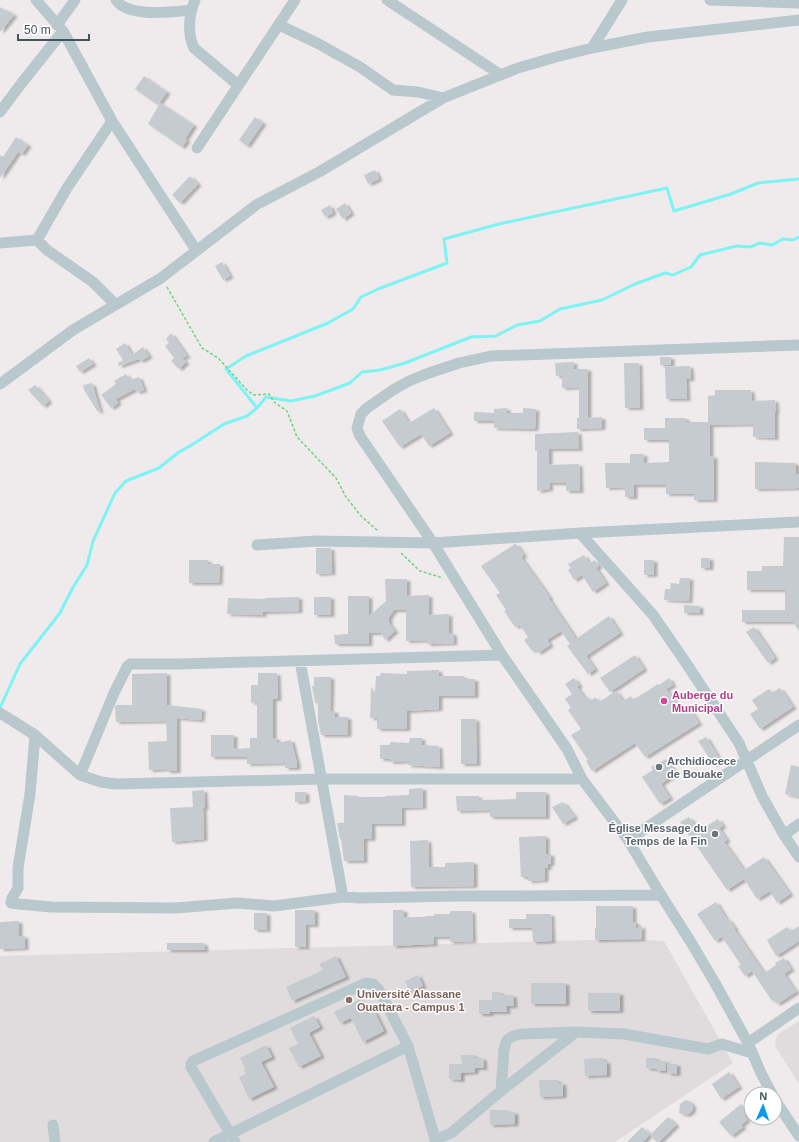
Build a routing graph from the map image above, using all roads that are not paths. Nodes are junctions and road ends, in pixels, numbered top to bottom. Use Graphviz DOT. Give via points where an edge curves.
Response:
graph roads {
  1 [pos="36,0"];
  2 [pos="75,0"];
  3 [pos="116,0"];
  4 [pos="295,0"];
  5 [pos="387,0"];
  6 [pos="622,0"];
  7 [pos="710,0"];
  8 [pos="799,3"];
  9 [pos="193,5"];
  10 [pos="799,20"];
  11 [pos="279,25"];
  12 [pos="60,28"];
  13 [pos="592,48"];
  14 [pos="501,75"];
  15 [pos="238,85"];
  16 [pos="443,98"];
  17 [pos="0,112"];
  18 [pos="112,121"];
  19 [pos="197,148"];
  20 [pos="37,240"];
  21 [pos="0,243"];
  22 [pos="196,250"];
  23 [pos="115,304"];
  24 [pos="799,345"];
  25 [pos="0,384"];
  26 [pos="799,522"];
  27 [pos="580,533"];
  28 [pos="433,543"];
  29 [pos="257,545"];
  30 [pos="502,655"];
  31 [pos="300,661"];
  32 [pos="2,714"];
  33 [pos="799,725"];
  34 [pos="35,735"];
  35 [pos="746,760"];
  36 [pos="80,775"];
  37 [pos="321,779"];
  38 [pos="582,779"];
  39 [pos="799,824"];
  40 [pos="784,835"];
  41 [pos="628,840"];
  42 [pos="799,857"];
  43 [pos="661,895"];
  44 [pos="343,897"];
  45 [pos="799,1008"];
  46 [pos="576,1032"];
  47 [pos="748,1042"];
  48 [pos="408,1046"];
  49 [pos="752,1053"];
  50 [pos="768,1086"];
  51 [pos="501,1091"];
  52 [pos="783,1112"];
  53 [pos="53,1125"];
  54 [pos="799,1136"];
  55 [pos="233,1138"];
  56 [pos="436,1141"];
  57 [pos="55,1142"];
  58 [pos="214,1142"];
  1 -- 12 [label="street"];
  2 -- 12 [label="street"];
  3 -- 9 [label="street" via="140,12"];
  4 -- 11 [label="street"];
  5 -- 14 [label="street"];
  6 -- 13 [label="street"];
  7 -- 8 [label="street"];
  9 -- 15 [label="street" via="190,41 194,48"];
  10 -- 13 [label="street" via="648,37"];
  11 -- 15 [label="street"];
  11 -- 16 [label="street" via="360,67 393,90"];
  12 -- 17 [label="street"];
  12 -- 18 [label="street"];
  13 -- 14 [label="street"];
  14 -- 16 [label="street"];
  15 -- 19 [label="street"];
  16 -- 22 [label="street" via="318,172 256,205"];
  18 -- 20 [label="street" via="67,188"];
  18 -- 22 [label="street"];
  20 -- 21 [label="street"];
  20 -- 23 [label="street" via="93,282"];
  22 -- 23 [label="street" via="161,278"];
  23 -- 25 [label="street" via="73,330"];
  24 -- 28 [label="street" via="491,356 459,363 409,381 367,408 361,414 358,428 360,436"];
  26 -- 27 [label="street"];
  27 -- 28 [label="street"];
  27 -- 35 [label="street" via="653,615 740,744"];
  28 -- 29 [label="street" via="316,541"];
  28 -- 30 [label="street"];
  30 -- 31 [label="street"];
  30 -- 38 [label="street" via="567,749"];
  31 -- 36 [label="street" via="130,664 114,693"];
  31 -- 37 [label="street"];
  32 -- 34 [label="street"];
  33 -- 35 [label="street"];
  34 -- 36 [label="street"];
  34 -- 44 [label="street" via="30,794 18,868 18,888 11,903 51,907 176,908 237,903 274,906"];
  35 -- 40 [label="street"];
  35 -- 41 [label="street"];
  36 -- 37 [label="street" via="116,784"];
  37 -- 38 [label="street"];
  37 -- 44 [label="street"];
  38 -- 41 [label="street"];
  39 -- 40 [label="street"];
  40 -- 42 [label="street"];
  41 -- 43 [label="street"];
  43 -- 44 [label="street"];
  43 -- 47 [label="street"];
  45 -- 47 [label="street"];
  46 -- 49 [label="street" via="624,1034 708,1049 722,1044"];
  46 -- 51 [label="street"];
  46 -- 51 [label="street" via="513,1036 507,1040"];
  47 -- 49 [label="street"];
  48 -- 55 [label="street"];
  48 -- 55 [label="street" via="379,990 373,984 366,983 193,1061 191,1067"];
  48 -- 56 [label="street"];
  49 -- 50 [label="street"];
  51 -- 56 [label="street" via="452,1133"];
  52 -- 54 [label="street"];
  53 -- 57 [label="street"];
  55 -- 58 [label="street"];
}
